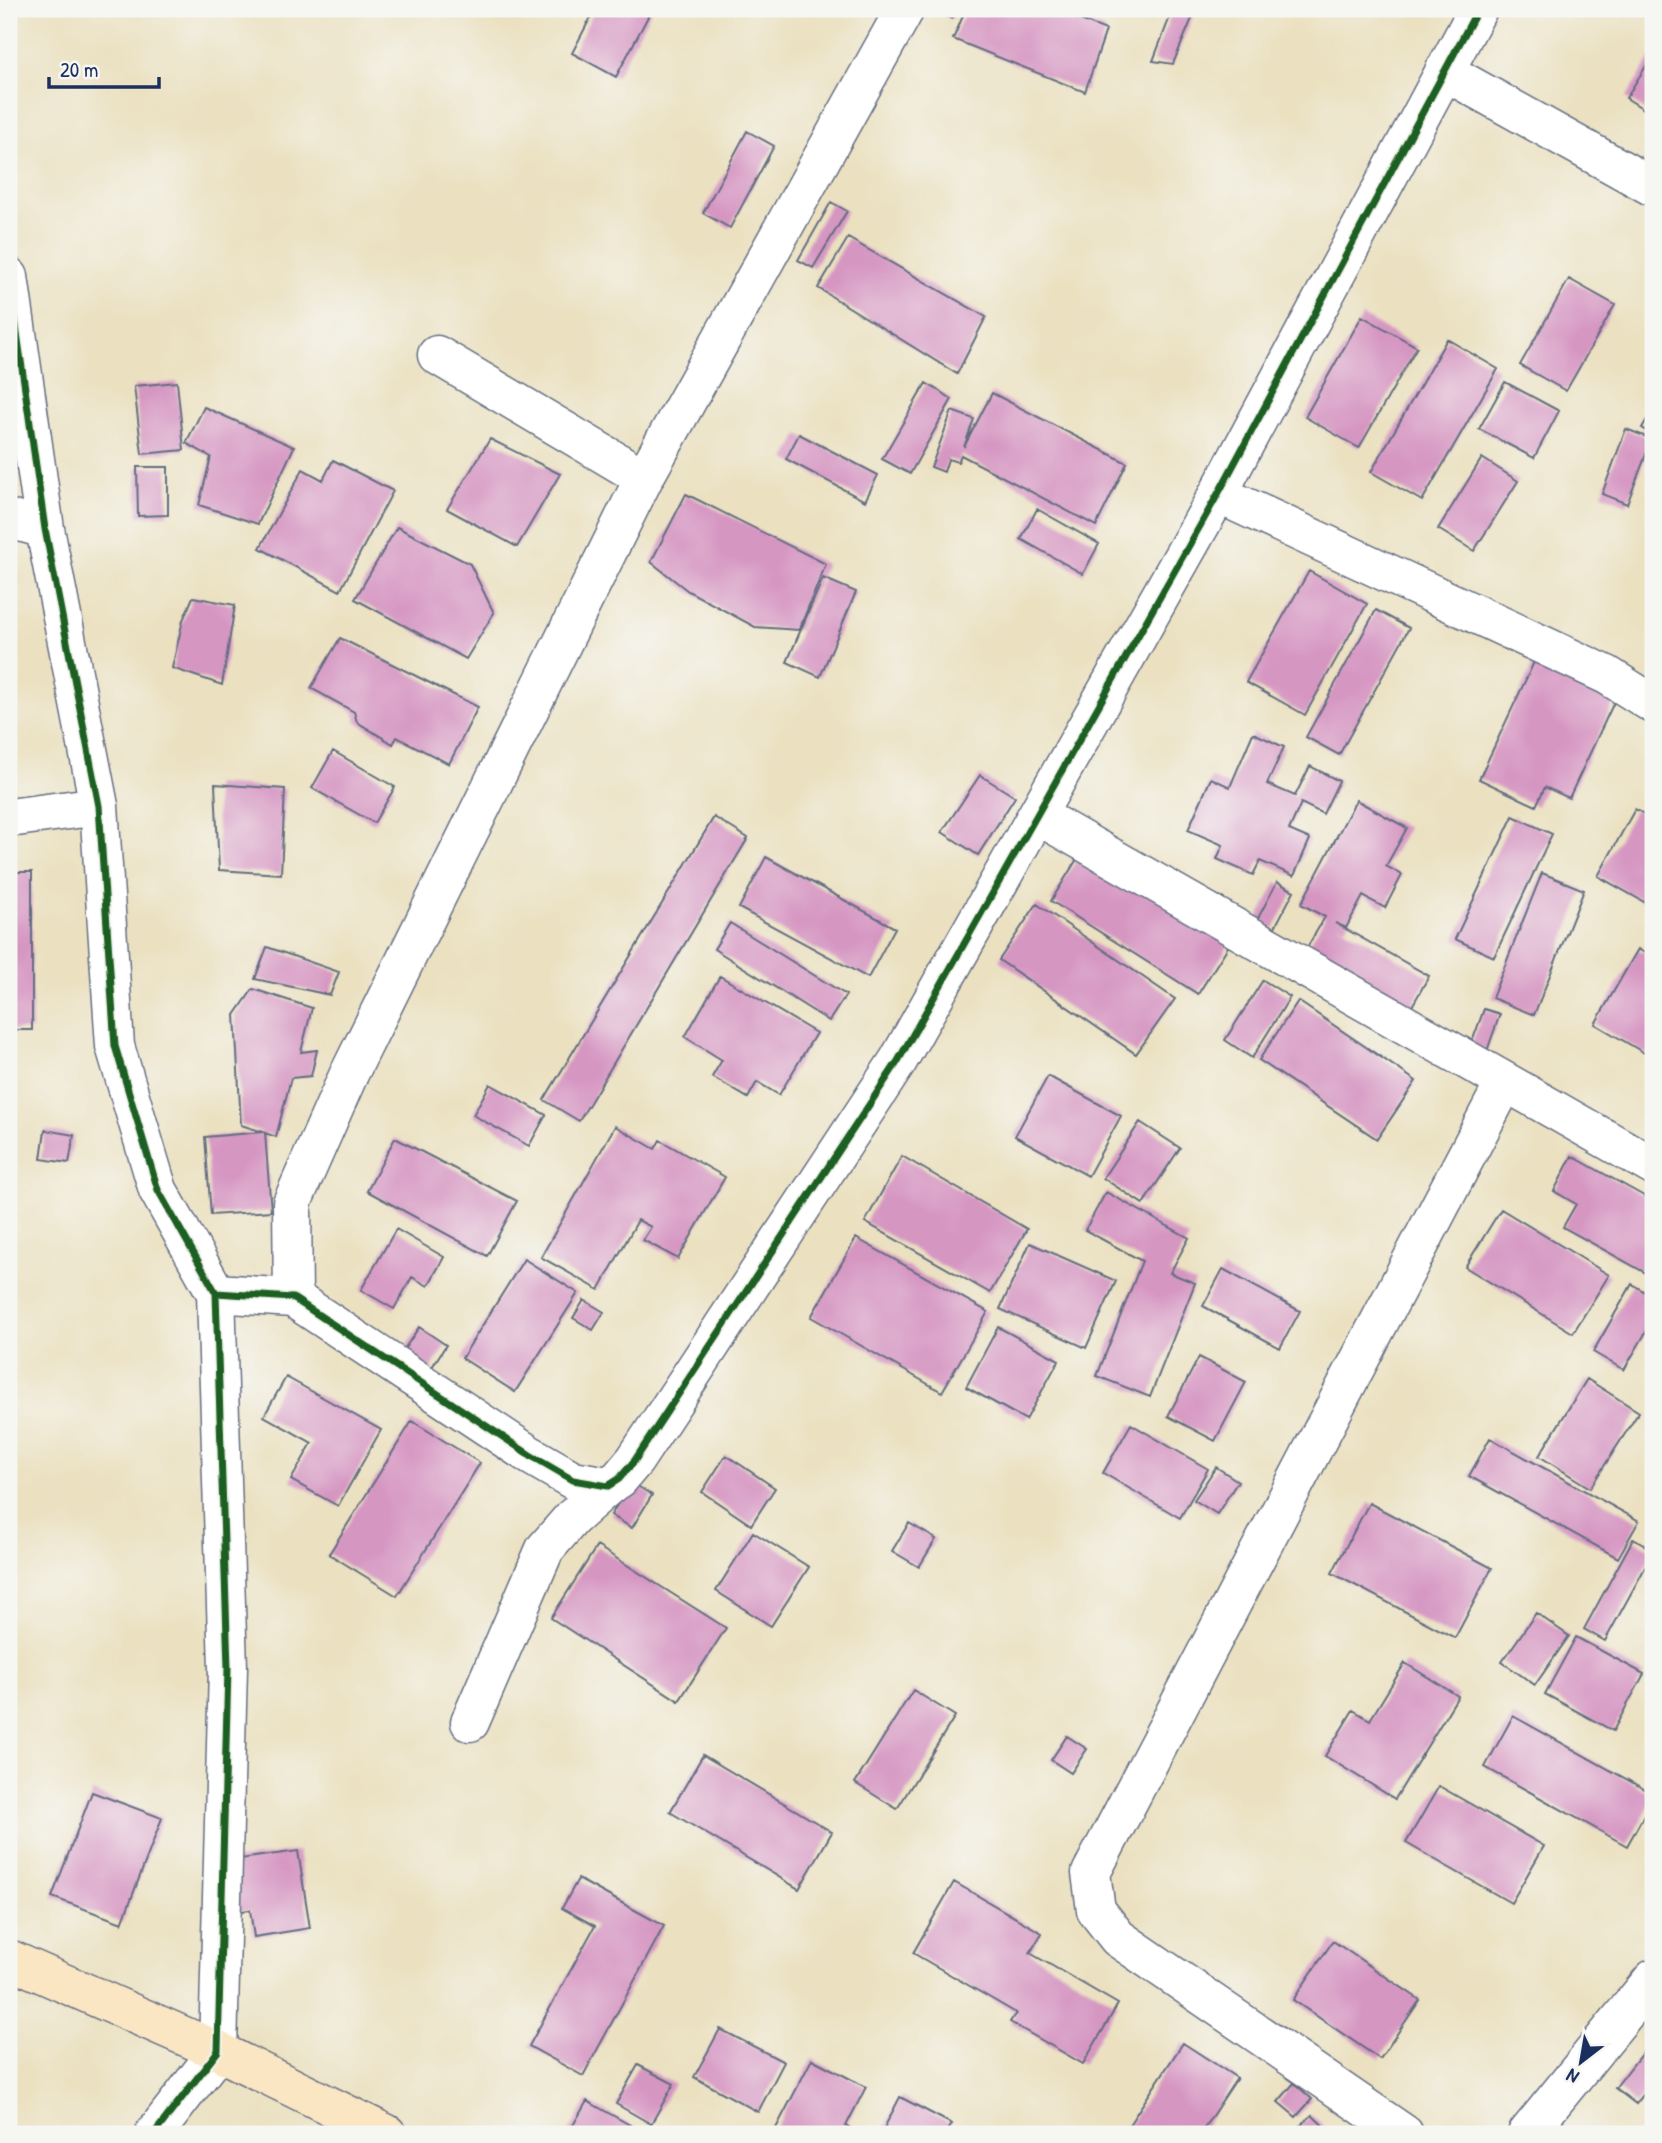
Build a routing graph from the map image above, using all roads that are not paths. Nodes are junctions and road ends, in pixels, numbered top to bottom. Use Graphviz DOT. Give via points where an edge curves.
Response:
graph roads {
  1 [pos="905,9"];
  2 [pos="1478,9"];
  3 [pos="1444,71"];
  4 [pos="1653,187"];
  5 [pos="9,277"];
  6 [pos="437,355"];
  7 [pos="644,478"];
  8 [pos="1218,494"];
  9 [pos="27,524"];
  10 [pos="1653,704"];
  11 [pos="99,806"];
  12 [pos="1037,815"];
  13 [pos="9,818"];
  14 [pos="1505,1082"];
  15 [pos="1653,1166"];
  16 [pos="216,1293"];
  17 [pos="293,1298"];
  18 [pos="608,1486"];
  19 [pos="470,1722"];
  20 [pos="9,1959"];
  21 [pos="1653,1979"];
  22 [pos="218,2050"];
  23 [pos="154,2134"];
  24 [pos="387,2134"];
  25 [pos="1404,2134"];
  26 [pos="1527,2134"];
  1 -- 7 [label="street"];
  2 -- 3 [label="street"];
  3 -- 4 [label="street"];
  3 -- 8 [label="street"];
  5 -- 9 [label="street"];
  6 -- 7 [label="street"];
  7 -- 17 [label="street" via="348,1076 292,1203"];
  8 -- 10 [label="street" via="1607,675"];
  8 -- 12 [label="street"];
  9 -- 11 [label="street"];
  11 -- 13 [label="street"];
  11 -- 16 [label="street" via="115,1046 158,1190"];
  12 -- 14 [label="street"];
  12 -- 18 [label="street" via="891,1073 642,1448"];
  14 -- 15 [label="street"];
  14 -- 25 [label="street" via="1091,1873 1096,1910 1118,1938"];
  16 -- 17 [label="street"];
  16 -- 22 [label="street" via="228,1668"];
  17 -- 18 [label="street" via="562,1474"];
  18 -- 19 [label="street" via="545,1549"];
  20 -- 22 [label="main road"];
  21 -- 26 [label="street"];
  22 -- 23 [label="street"];
  22 -- 24 [label="main road"];
}
